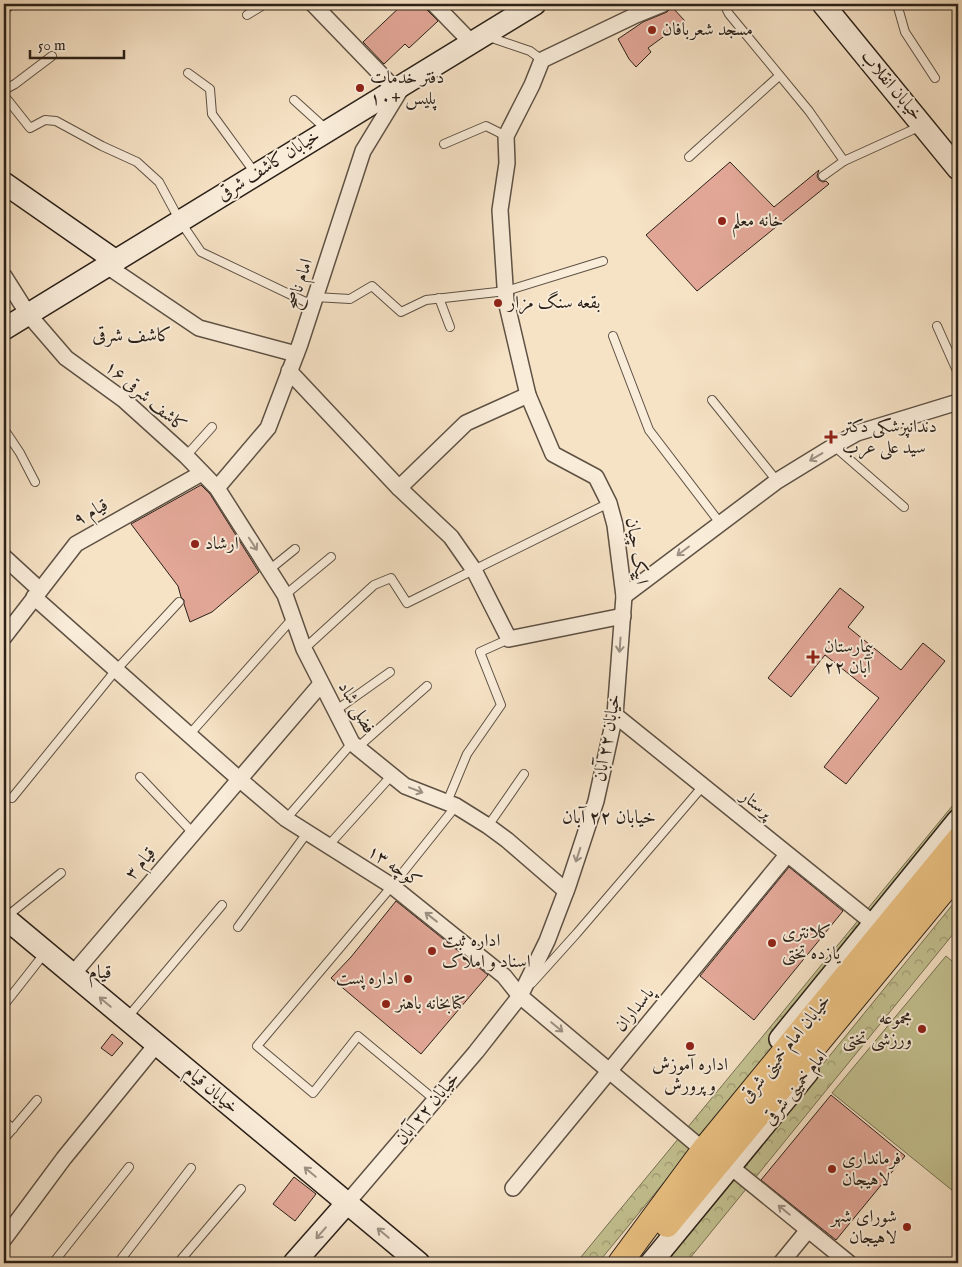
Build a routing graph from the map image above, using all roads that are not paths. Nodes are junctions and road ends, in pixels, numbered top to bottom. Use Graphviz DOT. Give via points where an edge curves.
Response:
graph roads {
  1 [pos="265,4"];
  2 [pos="314,4"];
  3 [pos="434,4"];
  4 [pos="534,4"];
  5 [pos="664,4"];
  6 [pos="724,4"];
  7 [pos="823,4"];
  8 [pos="897,4"];
  9 [pos="632,9"];
  10 [pos="247,15"];
  11 [pos="477,39"];
  12 [pos="52,56"];
  13 [pos="542,60"];
  14 [pos="188,73"];
  15 [pos="779,76"];
  16 [pos="935,78"];
  17 [pos="400,86"];
  18 [pos="4,90"];
  19 [pos="4,98"];
  20 [pos="294,100"];
  21 [pos="923,125"];
  22 [pos="327,131"];
  23 [pos="506,136"];
  24 [pos="444,144"];
  25 [pos="689,157"];
  26 [pos="844,161"];
  27 [pos="958,169"];
  28 [pos="256,174"];
  29 [pos="823,176"];
  30 [pos="4,183"];
  31 [pos="180,221"];
  32 [pos="603,261"];
  33 [pos="106,267"];
  34 [pos="4,276"];
  35 [pos="506,291"];
  36 [pos="439,298"];
  37 [pos="314,301"];
  38 [pos="28,314"];
  39 [pos="937,326"];
  40 [pos="450,327"];
  41 [pos="4,329"];
  42 [pos="613,336"];
  43 [pos="296,354"];
  44 [pos="289,371"];
  45 [pos="958,373"];
  46 [pos="528,395"];
  47 [pos="712,400"];
  48 [pos="958,402"];
  49 [pos="212,427"];
  50 [pos="4,429"];
  51 [pos="834,446"];
  52 [pos="186,456"];
  53 [pos="202,472"];
  54 [pos="777,481"];
  55 [pos="35,482"];
  56 [pos="217,488"];
  57 [pos="400,488"];
  58 [pos="609,503"];
  59 [pos="904,508"];
  60 [pos="720,523"];
  61 [pos="294,549"];
  62 [pos="4,557"];
  63 [pos="331,557"];
  64 [pos="269,570"];
  65 [pos="474,570"];
  66 [pos="37,593"];
  67 [pos="285,595"];
  68 [pos="624,596"];
  69 [pos="179,602"];
  70 [pos="622,616"];
  71 [pos="293,618"];
  72 [pos="4,637"];
  73 [pos="509,639"];
  74 [pos="304,649"];
  75 [pos="116,670"];
  76 [pos="390,672"];
  77 [pos="321,684"];
  78 [pos="427,686"];
  79 [pos="335,711"];
  80 [pos="615,715"];
  81 [pos="189,735"];
  82 [pos="354,746"];
  83 [pos="524,774"];
  84 [pos="392,775"];
  85 [pos="140,777"];
  86 [pos="239,780"];
  87 [pos="703,786"];
  88 [pos="12,798"];
  89 [pos="452,804"];
  90 [pos="286,819"];
  91 [pos="958,820"];
  92 [pos="488,826"];
  93 [pos="192,833"];
  94 [pos="307,833"];
  95 [pos="958,840"];
  96 [pos="328,847"];
  97 [pos="787,855"];
  98 [pos="61,873"];
  99 [pos="958,873"];
  100 [pos="392,886"];
  101 [pos="958,888"];
  102 [pos="566,891"];
  103 [pos="222,906"];
  104 [pos="4,918"];
  105 [pos="873,923"];
  106 [pos="238,927"];
  107 [pos="46,952"];
  108 [pos="72,975"];
  109 [pos="520,996"];
  110 [pos="4,1005"];
  111 [pos="126,1019"];
  112 [pos="156,1044"];
  113 [pos="609,1071"];
  114 [pos="37,1100"];
  115 [pos="436,1100"];
  116 [pos="4,1121"];
  117 [pos="13,1129"];
  118 [pos="4,1139"];
  119 [pos="695,1143"];
  120 [pos="129,1167"];
  121 [pos="731,1167"];
  122 [pos="191,1168"];
  123 [pos="241,1188"];
  124 [pos="513,1188"];
  125 [pos="347,1203"];
  126 [pos="808,1230"];
  127 [pos="4,1239"];
  128 [pos="53,1263"];
  129 [pos="118,1263"];
  130 [pos="178,1263"];
  131 [pos="294,1263"];
  132 [pos="419,1263"];
  133 [pos="612,1263"];
  134 [pos="620,1263"];
  135 [pos="636,1263"];
  136 [pos="651,1263"];
  137 [pos="781,1263"];
  138 [pos="849,1263"];
  1 -- 10 [label="lane"];
  2 -- 17 [label="street"];
  3 -- 11 [label="street"];
  4 -- 11 [label="main road, خیابان کاشف شرقی"];
  5 -- 9 [label="street"];
  6 -- 15 [label="lane"];
  7 -- 21 [label="main road, خیابان انقلاب"];
  8 -- 16 [label="lane" via="905,32"];
  9 -- 13 [label="street"];
  11 -- 13 [label="lane" via="530,51"];
  11 -- 17 [label="main road, خیابان کاشف شرقی"];
  12 -- 18 [label="lane"];
  13 -- 23 [label="street"];
  14 -- 28 [label="lane" via="210,89 212,114"];
  15 -- 25 [label="lane"];
  15 -- 26 [label="lane" via="809,110"];
  17 -- 22 [label="main road, خیابان کاشف شرقی"];
  17 -- 37 [label="street, امام ناصح" via="363,151"];
  19 -- 31 [label="lane" via="30,128 45,120 56,121 137,162 159,182"];
  20 -- 22 [label="lane"];
  21 -- 26 [label="lane"];
  21 -- 27 [label="main road, خیابان انقلاب"];
  22 -- 28 [label="main road, خیابان کاشف شرقی"];
  23 -- 24 [label="lane" via="486,126"];
  23 -- 35 [label="street, ایپک چیان" via="507,163 500,210"];
  26 -- 29 [label="lane"];
  28 -- 31 [label="main road, خیابان کاشف شرقی"];
  30 -- 33 [label="main road" via="92,246"];
  31 -- 33 [label="main road, خیابان کاشف شرقی"];
  31 -- 37 [label="lane" via="201,252"];
  32 -- 35 [label="lane"];
  33 -- 38 [label="main road, خیابان کاشف شرقی"];
  33 -- 43 [label="street" via="199,328"];
  34 -- 38 [label="street, کاشف شرقی ۱۶"];
  35 -- 36 [label="lane"];
  35 -- 46 [label="street, ایپک چیان"];
  36 -- 37 [label="lane" via="426,300 401,312 372,286 350,299"];
  36 -- 40 [label="lane"];
  37 -- 43 [label="street, امام ناصح"];
  38 -- 41 [label="main road, خیابان کاشف شرقی"];
  38 -- 52 [label="street, کاشف شرقی ۱۶" via="66,358 124,400"];
  39 -- 45 [label="lane"];
  42 -- 60 [label="lane" via="648,430"];
  43 -- 44 [label="street, امام ناصح"];
  44 -- 56 [label="street, امام ناصح" via="268,428"];
  44 -- 57 [label="street"];
  46 -- 57 [label="street" via="466,423"];
  46 -- 58 [label="street, ایپک چیان" via="553,454 596,477"];
  47 -- 54 [label="lane"];
  48 -- 51 [label="street" via="857,433"];
  49 -- 52 [label="lane"];
  50 -- 55 [label="lane"];
  51 -- 54 [label="street, one-way"];
  51 -- 59 [label="lane"];
  52 -- 53 [label="street, کاشف شرقی ۱۶"];
  53 -- 56 [label="street, کاشف شرقی ۱۶"];
  53 -- 66 [label="street, قیام ۹" via="76,544"];
  54 -- 60 [label="street"];
  56 -- 64 [label="street, فضلی شاد, one-way"];
  57 -- 65 [label="street" via="451,537"];
  58 -- 65 [label="lane"];
  58 -- 68 [label="street, ایپک چیان"];
  60 -- 68 [label="street, one-way"];
  61 -- 64 [label="lane"];
  62 -- 66 [label="street, کوچه ۱۳"];
  63 -- 67 [label="lane"];
  64 -- 67 [label="street, فضلی شاد"];
  65 -- 73 [label="street"];
  65 -- 74 [label="lane" via="407,603 391,578 374,585"];
  66 -- 72 [label="street, قیام ۹"];
  66 -- 75 [label="street, کوچه ۱۳"];
  67 -- 71 [label="street, فضلی شاد"];
  68 -- 70 [label="street, خیابان ۲۲ آبان"];
  69 -- 75 [label="lane"];
  70 -- 73 [label="street"];
  70 -- 80 [label="street, خیابان ۲۲ آبان, one-way"];
  71 -- 74 [label="street, فضلی شاد"];
  71 -- 81 [label="lane"];
  73 -- 89 [label="lane" via="480,652 500,706 466,754"];
  74 -- 77 [label="street, فضلی شاد"];
  75 -- 81 [label="street, کوچه ۱۳"];
  75 -- 88 [label="lane"];
  76 -- 79 [label="lane"];
  77 -- 79 [label="street, فضلی شاد"];
  77 -- 86 [label="street, قیام ۳"];
  78 -- 82 [label="lane"];
  79 -- 82 [label="street, فضلی شاد"];
  80 -- 87 [label="street, پرستار"];
  80 -- 102 [label="street, خیابان ۲۲ آبان, one-way" via="596,801"];
  81 -- 86 [label="street, کوچه ۱۳"];
  82 -- 84 [label="street, فضلی شاد"];
  82 -- 90 [label="lane"];
  83 -- 92 [label="lane"];
  84 -- 89 [label="street, فضلی شاد, one-way" via="405,786"];
  84 -- 96 [label="lane"];
  85 -- 93 [label="lane"];
  86 -- 90 [label="street, کوچه ۱۳"];
  86 -- 93 [label="street, قیام ۳"];
  87 -- 97 [label="street, پرستار"];
  87 -- 109 [label="lane"];
  89 -- 92 [label="street, فضلی شاد"];
  89 -- 100 [label="lane"];
  90 -- 94 [label="street, کوچه ۱۳"];
  91 -- 105 [label="main road"];
  92 -- 102 [label="street, فضلی شاد"];
  93 -- 108 [label="street, قیام ۳"];
  94 -- 96 [label="street, کوچه ۱۳"];
  94 -- 106 [label="lane"];
  95 -- 134 [label="main road, خیابان امام خمینی شرقی" via="705,1148"];
  96 -- 100 [label="street, کوچه ۱۳"];
  97 -- 105 [label="street, پرستار"];
  97 -- 113 [label="street, پاسداران"];
  98 -- 104 [label="lane"];
  99 -- 135 [label="main road, خیابان امام خمینی شرقی"];
  109 -- 100 [label="street, کوچه ۱۳, one-way" via="504,976"];
  100 -- 115 [label="lane" via="257,1046 313,1093 358,1036"];
  101 -- 121 [label="main road, امام خمینی شرقی"];
  102 -- 109 [label="street, خیابان ۲۲ آبان" via="547,941"];
  103 -- 111 [label="lane"];
  104 -- 107 [label="main road, خیابان قیام"];
  105 -- 119 [label="main road"];
  107 -- 108 [label="main road, خیابان قیام"];
  107 -- 110 [label="lane"];
  111 -- 108 [label="main road, خیابان قیام, one-way"];
  109 -- 113 [label="street, کوچه ۱۳, one-way"];
  109 -- 115 [label="street, خیابان ۲۲ آبان"];
  111 -- 112 [label="main road, خیابان قیام"];
  125 -- 112 [label="main road, خیابان قیام, one-way"];
  112 -- 127 [label="street"];
  113 -- 119 [label="street, کوچه ۱۳"];
  113 -- 124 [label="street, پاسداران"];
  114 -- 117 [label="lane"];
  115 -- 125 [label="street, خیابان ۲۲ آبان"];
  116 -- 117 [label="lane"];
  117 -- 118 [label="lane"];
  119 -- 133 [label="main road"];
  120 -- 128 [label="lane"];
  126 -- 121 [label="street, one-way"];
  121 -- 136 [label="main road, امام خمینی شرقی"];
  122 -- 129 [label="lane"];
  123 -- 130 [label="lane"];
  125 -- 131 [label="main road, خیابان ۲۲ آبان, one-way"];
  132 -- 125 [label="main road, خیابان قیام, one-way"];
  126 -- 137 [label="street"];
  126 -- 138 [label="street"];
}
